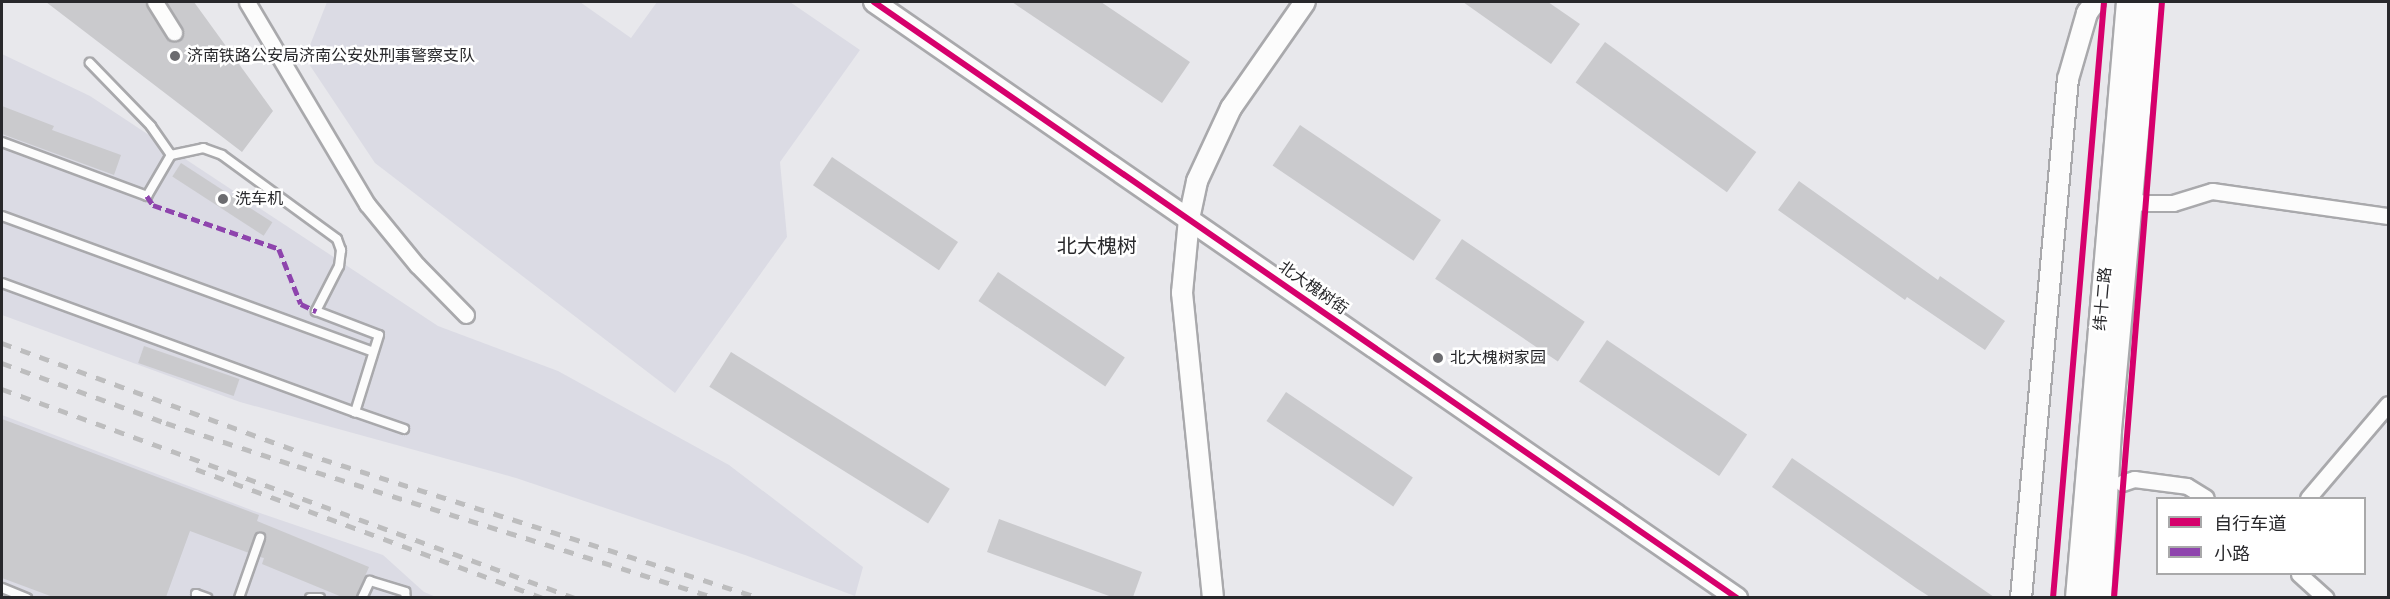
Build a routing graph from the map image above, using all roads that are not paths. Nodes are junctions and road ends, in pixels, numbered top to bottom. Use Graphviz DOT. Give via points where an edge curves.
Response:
graph roads {
  1 [pos="155,2"];
  2 [pos="247,2"];
  3 [pos="874,2"];
  4 [pos="1305,2"];
  5 [pos="2095,2"];
  6 [pos="2129,2"];
  7 [pos="2148,2"];
  8 [pos="174,32"];
  9 [pos="90,63"];
  10 [pos="2,142"];
  11 [pos="171,155"];
  12 [pos="2130,199"];
  13 [pos="2,216"];
  14 [pos="2388,216"];
  15 [pos="1189,219"];
  16 [pos="2,284"];
  17 [pos="466,315"];
  18 [pos="374,352"];
  19 [pos="2388,404"];
  20 [pos="355,412"];
  21 [pos="404,429"];
  22 [pos="2122,483"];
  23 [pos="2204,497"];
  24 [pos="2309,497"];
  25 [pos="260,537"];
  26 [pos="2301,575"];
  27 [pos="2,588"];
  28 [pos="27,597"];
  29 [pos="196,597"];
  30 [pos="207,597"];
  31 [pos="239,597"];
  32 [pos="310,597"];
  33 [pos="320,597"];
  34 [pos="362,597"];
  35 [pos="406,597"];
  36 [pos="1213,597"];
  37 [pos="1737,597"];
  38 [pos="2020,597"];
  39 [pos="2078,597"];
  40 [pos="2099,597"];
  41 [pos="2326,597"];
  1 -- 8 [label="street"];
  2 -- 17 [label="street" via="367,204 417,265"];
  3 -- 15 [label="street, 北大槐树街"];
  4 -- 15 [label="street" via="1231,108 1197,181"];
  5 -- 38 [label="street" via="2087,13 2068,79"];
  6 -- 39 [label="main road, 纬十二路"];
  7 -- 12 [label="main road, 纬十二路"];
  9 -- 11 [label="lane" via="152,126"];
  10 -- 11 [label="lane" via="147,196"];
  11 -- 18 [label="lane" via="203,148 222,155 337,239 341,250 339,266 316,311 379,335"];
  12 -- 14 [label="street" via="2173,203 2212,190"];
  12 -- 40 [label="main road, 纬十二路"];
  13 -- 18 [label="lane"];
  15 -- 36 [label="street" via="1182,293"];
  15 -- 37 [label="street, 北大槐树街"];
  16 -- 20 [label="lane"];
  18 -- 20 [label="lane"];
  19 -- 24 [label="street"];
  20 -- 21 [label="lane"];
  22 -- 23 [label="street" via="2134,479 2187,486"];
  25 -- 31 [label="lane"];
  26 -- 41 [label="street"];
  27 -- 28 [label="lane"];
  29 -- 30 [label="lane"];
  32 -- 33 [label="lane"];
  34 -- 35 [label="lane" via="370,581 405,592"];
}
